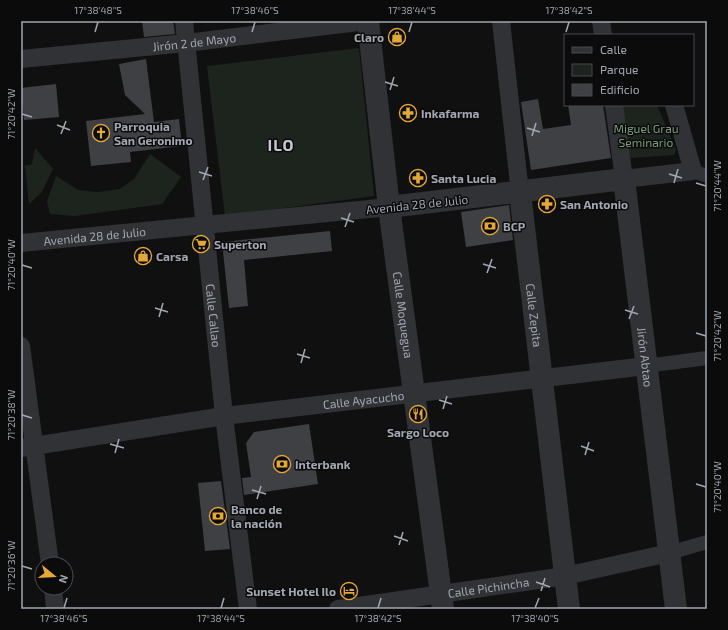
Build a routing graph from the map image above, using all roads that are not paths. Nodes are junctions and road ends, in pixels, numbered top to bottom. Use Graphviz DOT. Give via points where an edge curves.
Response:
graph roads {
  1 [pos="184,21"];
  2 [pos="368,21"];
  3 [pos="501,21"];
  4 [pos="600,21"];
  5 [pos="603,34"];
  6 [pos="186,43"];
  7 [pos="21,60"];
  8 [pos="614,106"];
  9 [pos="674,106"];
  10 [pos="700,174"];
  11 [pos="624,179"];
  12 [pos="520,193"];
  13 [pos="389,207"];
  14 [pos="203,225"];
  15 [pos="21,243"];
  16 [pos="21,346"];
  17 [pos="707,358"];
  18 [pos="646,366"];
  19 [pos="542,377"];
  20 [pos="414,394"];
  21 [pos="224,416"];
  22 [pos="28,448"];
  23 [pos="707,542"];
  24 [pos="669,553"];
  25 [pos="48,556"];
  26 [pos="565,576"];
  27 [pos="54,596"];
  28 [pos="442,602"];
  29 [pos="55,609"];
  30 [pos="248,609"];
  31 [pos="338,609"];
  32 [pos="569,609"];
  33 [pos="676,609"];
  1 -- 6 [label="street, Calle Callao"];
  2 -- 6 [label="street, Jirón 2 de Mayo"];
  2 -- 13 [label="street, Calle Moquegua"];
  3 -- 12 [label="street, Calle Zepita"];
  4 -- 5 [label="street"];
  6 -- 7 [label="street, Jirón 2 de Mayo"];
  6 -- 14 [label="street, Calle Callao"];
  8 -- 11 [label="street, Jirón Abtao"];
  9 -- 10 [label="street"];
  10 -- 11 [label="street, Avenida 28 de Julio"];
  11 -- 12 [label="street, Avenida 28 de Julio"];
  11 -- 18 [label="street, Jirón Abtao"];
  12 -- 13 [label="street, Avenida 28 de Julio"];
  12 -- 19 [label="street, Calle Zepita"];
  13 -- 14 [label="street, Avenida 28 de Julio"];
  13 -- 20 [label="street, Calle Moquegua"];
  14 -- 15 [label="street, Avenida 28 de Julio"];
  14 -- 21 [label="street, Calle Callao"];
  16 -- 22 [label="street"];
  17 -- 18 [label="street, Calle Ayacucho"];
  18 -- 19 [label="street, Calle Ayacucho"];
  18 -- 24 [label="street, Jirón Abtao"];
  19 -- 20 [label="street, Calle Ayacucho"];
  19 -- 26 [label="street, Calle Zepita"];
  20 -- 21 [label="street, Calle Ayacucho"];
  20 -- 28 [label="street, Calle Moquegua"];
  21 -- 22 [label="street, Calle Ayacucho"];
  21 -- 30 [label="street, Calle Callao"];
  22 -- 25 [label="street"];
  23 -- 24 [label="street, Calle Pichincha"];
  24 -- 26 [label="street, Calle Pichincha"];
  24 -- 33 [label="street, Jirón Abtao"];
  26 -- 28 [label="street, Calle Pichincha"];
  26 -- 32 [label="street, Calle Zepita"];
  27 -- 29 [label="street"];
  28 -- 31 [label="street, Calle Pichincha"];
}
